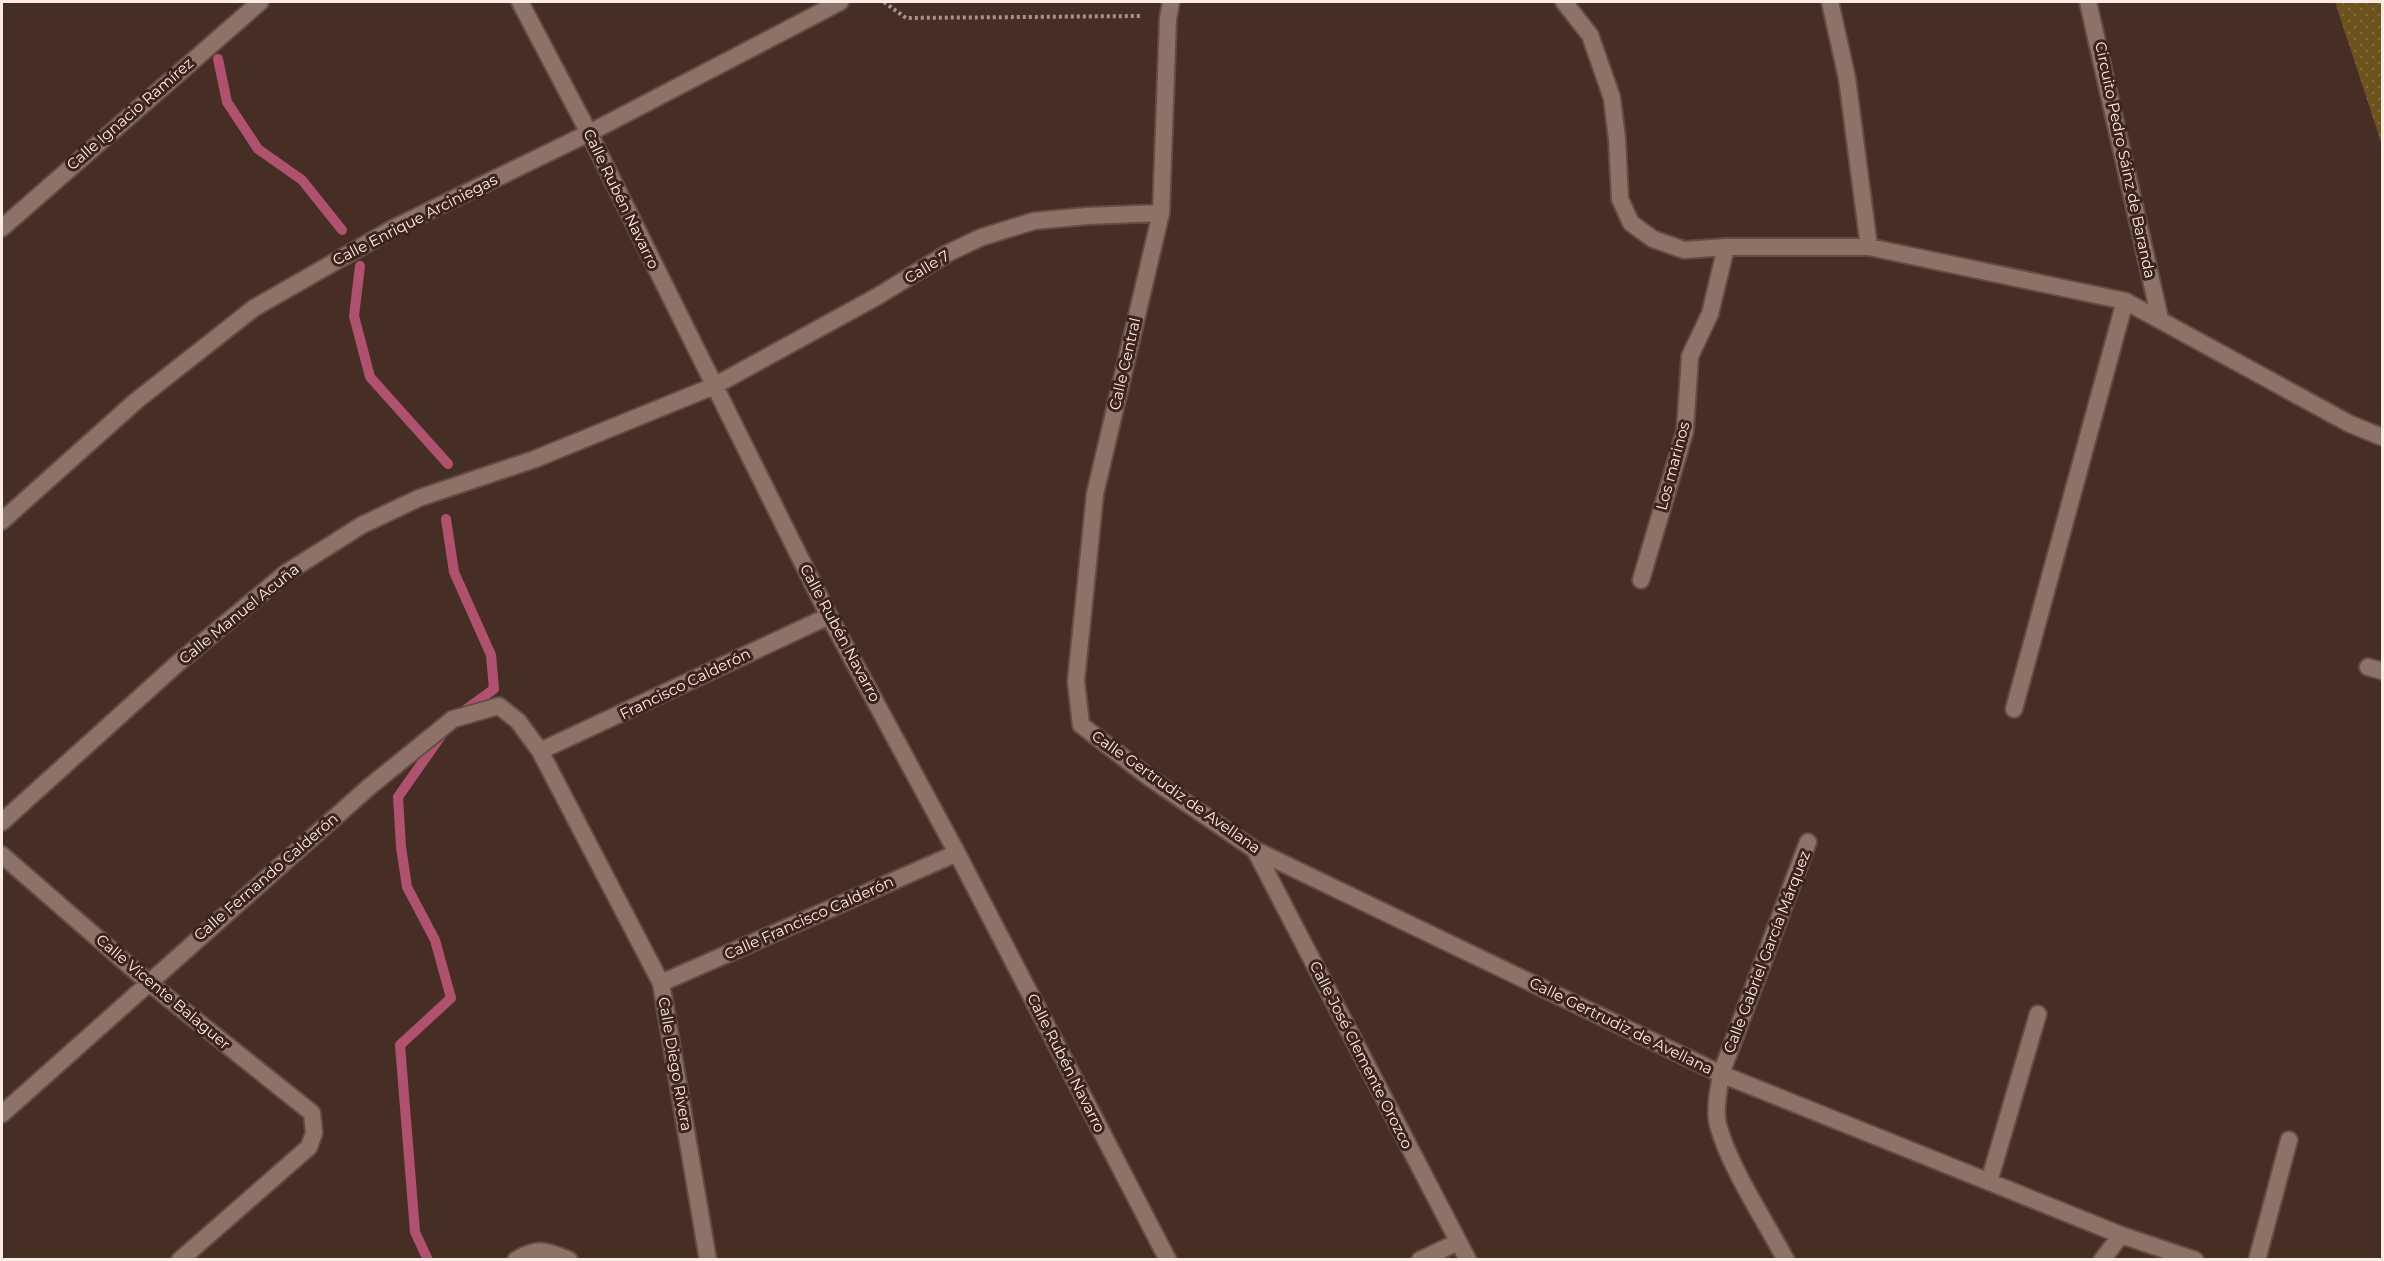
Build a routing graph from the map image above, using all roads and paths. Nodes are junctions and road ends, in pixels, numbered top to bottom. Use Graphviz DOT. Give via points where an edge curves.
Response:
graph roads {
  1 [pos="260,2"];
  2 [pos="520,2"];
  3 [pos="840,2"];
  4 [pos="885,2"];
  5 [pos="1564,2"];
  6 [pos="1830,2"];
  7 [pos="2088,2"];
  8 [pos="1170,9"];
  9 [pos="589,133"];
  10 [pos="1161,213"];
  11 [pos="2,228"];
  12 [pos="1726,247"];
  13 [pos="1869,247"];
  14 [pos="2125,301"];
  15 [pos="2160,319"];
  16 [pos="714,386"];
  17 [pos="2382,436"];
  18 [pos="2,521"];
  19 [pos="1641,580"];
  20 [pos="830,616"];
  21 [pos="2014,710"];
  22 [pos="1082,725"];
  23 [pos="540,752"];
  24 [pos="2,822"];
  25 [pos="1808,842"];
  26 [pos="1255,850"];
  27 [pos="957,853"];
  28 [pos="2,855"];
  29 [pos="148,982"];
  30 [pos="661,983"];
  31 [pos="2038,1014"];
  32 [pos="1721,1074"];
  33 [pos="2,1114"];
  34 [pos="2289,1140"];
  35 [pos="1989,1182"];
  36 [pos="2121,1235"];
  37 [pos="1458,1242"];
  38 [pos="180,1260"];
  39 [pos="516,1260"];
  40 [pos="569,1260"];
  41 [pos="708,1260"];
  42 [pos="1168,1260"];
  43 [pos="1420,1260"];
  44 [pos="1468,1260"];
  45 [pos="1786,1260"];
  46 [pos="2102,1260"];
  47 [pos="2195,1260"];
  48 [pos="2257,1260"];
  1 -- 11 [label="street, Calle Ignacio Ramírez"];
  2 -- 9 [label="street, Calle Rubén Navarro"];
  3 -- 9 [label="street, Calle Enrique Arciniegas"];
  4 -- 8 [label="path" via="906,18"];
  5 -- 12 [label="street" via="1590,35 1611,98 1620,199 1631,223 1653,239 1684,250"];
  6 -- 13 [label="street" via="1847,78"];
  7 -- 15 [label="street, Circuito Pedro Sáinz de Baranda"];
  8 -- 10 [label="street, Calle Central"];
  9 -- 16 [label="street, Calle Rubén Navarro"];
  9 -- 18 [label="street, Calle Enrique Arciniegas" via="394,228 254,308 136,401"];
  10 -- 16 [label="street, Calle 7" via="1034,221 982,237"];
  10 -- 22 [label="street, Calle Central" via="1095,494 1076,681"];
  12 -- 13 [label="street"];
  12 -- 19 [label="street, Los marinos" via="1710,314 1690,356 1684,431"];
  13 -- 14 [label="street"];
  14 -- 15 [label="street"];
  14 -- 21 [label="street"];
  15 -- 17 [label="street" via="2350,423"];
  16 -- 20 [label="street, Calle Rubén Navarro"];
  16 -- 24 [label="street, Calle Manuel Acuña" via="535,459 419,498 362,525 286,573 178,663"];
  20 -- 23 [label="street, Francisco Calderón"];
  20 -- 27 [label="street, Calle Rubén Navarro"];
  22 -- 26 [label="street, Calle Gertrudiz de Avellana" via="1150,778"];
  23 -- 29 [label="street, Calle Fernando Calderón" via="518,721 499,706 453,718"];
  23 -- 30 [label="street, Calle Diego Rivera"];
  25 -- 32 [label="street, Calle Gabriel García Márquez"];
  26 -- 32 [label="street, Calle Gertrudiz de Avellana"];
  26 -- 37 [label="street, Calle José Clemente Orozco"];
  27 -- 30 [label="street, Calle Francisco Calderón"];
  27 -- 42 [label="street, Calle Rubén Navarro"];
  28 -- 29 [label="street, Calle Vicente Balaguer"];
  29 -- 33 [label="street, Calle Fernando Calderón"];
  29 -- 38 [label="street, Calle Vicente Balaguer" via="312,1113 314,1132 309,1147"];
  30 -- 41 [label="street, Calle Diego Rivera"];
  31 -- 35 [label="street"];
  32 -- 35 [label="street, Calle Gertrudiz de Avellana"];
  32 -- 45 [label="street, Calle Gabriel García Márquez" via="1718,1123 1731,1156"];
  34 -- 48 [label="street"];
  35 -- 36 [label="street, Calle Gertrudiz de Avellana"];
  36 -- 46 [label="street"];
  36 -- 47 [label="street, Calle Gertrudiz de Avellana"];
  37 -- 43 [label="street"];
  37 -- 44 [label="street, Calle José Clemente Orozco"];
  39 -- 40 [label="street" via="533,1250"];
}
